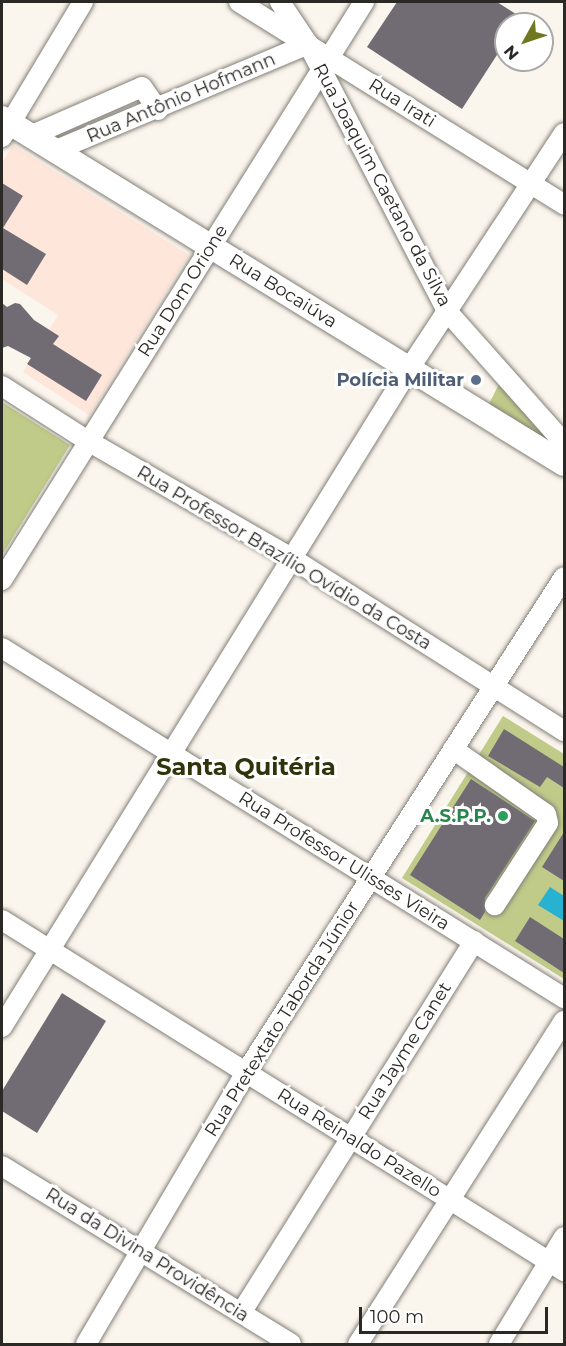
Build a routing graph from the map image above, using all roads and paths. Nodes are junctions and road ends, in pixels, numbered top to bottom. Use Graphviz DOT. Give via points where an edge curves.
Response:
graph roads {
  1 [pos="83,2"];
  2 [pos="240,2"];
  3 [pos="280,2"];
  4 [pos="364,2"];
  5 [pos="308,44"];
  6 [pos="325,64"];
  7 [pos="158,110"];
  8 [pos="11,129"];
  9 [pos="564,133"];
  10 [pos="54,151"];
  11 [pos="530,183"];
  12 [pos="564,204"];
  13 [pos="210,247"];
  14 [pos="447,311"];
  15 [pos="410,369"];
  16 [pos="2,386"];
  17 [pos="88,441"];
  18 [pos="564,443"];
  19 [pos="564,465"];
  20 [pos="293,559"];
  21 [pos="564,576"];
  22 [pos="2,580"];
  23 [pos="2,648"];
  24 [pos="494,686"];
  25 [pos="564,731"];
  26 [pos="453,749"];
  27 [pos="172,754"];
  28 [pos="371,877"];
  29 [pos="495,904"];
  30 [pos="2,920"];
  31 [pos="474,941"];
  32 [pos="50,950"];
  33 [pos="564,998"];
  34 [pos="564,1021"];
  35 [pos="2,1027"];
  36 [pos="246,1072"];
  37 [pos="351,1138"];
  38 [pos="2,1166"];
  39 [pos="449,1199"];
  40 [pos="564,1237"];
  41 [pos="141,1251"];
  42 [pos="557,1266"];
  43 [pos="241,1314"];
  44 [pos="86,1344"];
  45 [pos="291,1344"];
  46 [pos="358,1344"];
  47 [pos="499,1344"];
  1 -- 8 [label="street"];
  2 -- 5 [label="street, Rua Irati"];
  3 -- 5 [label="street, Rua Joaquim Caetano da Silva"];
  4 -- 6 [label="street, Rua Dom Orione"];
  5 -- 6 [label="street, Rua Irati"];
  5 -- 7 [label="street, Rua Antônio Hofmann"];
  6 -- 11 [label="street, Rua Irati"];
  6 -- 13 [label="street, Rua Dom Orione"];
  6 -- 14 [label="street, Rua Joaquim Caetano da Silva"];
  7 -- 8 [label="street" via="142,87"];
  7 -- 10 [label="street, Rua Antônio Hofmann"];
  8 -- 10 [label="main road, Rua Bocaiúva"];
  9 -- 11 [label="street"];
  10 -- 13 [label="main road, Rua Bocaiúva"];
  11 -- 12 [label="street, Rua Irati"];
  11 -- 14 [label="street"];
  13 -- 15 [label="main road, Rua Bocaiúva"];
  13 -- 17 [label="street, Rua Dom Orione"];
  14 -- 15 [label="street"];
  14 -- 18 [label="street, Rua Joaquim Caetano da Silva"];
  15 -- 19 [label="main road, Rua Bocaiúva"];
  15 -- 20 [label="street"];
  16 -- 17 [label="street, Rua Professor Brazílio Ovídio da Costa"];
  17 -- 20 [label="street, Rua Professor Brazílio Ovídio da Costa"];
  17 -- 22 [label="street, Rua Dom Orione"];
  20 -- 24 [label="street, Rua Professor Brazílio Ovídio da Costa"];
  20 -- 27 [label="street"];
  21 -- 24 [label="street, Rua Pretextato Taborda Júnior"];
  23 -- 27 [label="street, Rua Professor Ulisses Vieira"];
  24 -- 25 [label="street, Rua Professor Brazílio Ovídio da Costa"];
  24 -- 26 [label="street, Rua Pretextato Taborda Júnior"];
  26 -- 28 [label="street, Rua Pretextato Taborda Júnior"];
  26 -- 29 [label="street" via="546,814 548,823"];
  27 -- 28 [label="street, Rua Professor Ulisses Vieira"];
  27 -- 32 [label="street"];
  28 -- 31 [label="street, Rua Professor Ulisses Vieira"];
  28 -- 36 [label="street, Rua Pretextato Taborda Júnior"];
  30 -- 32 [label="street, Rua Reinaldo Pazello"];
  31 -- 33 [label="street, Rua Professor Ulisses Vieira"];
  31 -- 37 [label="street, Rua Jayme Canet"];
  32 -- 35 [label="street"];
  32 -- 36 [label="street, Rua Reinaldo Pazello"];
  34 -- 39 [label="street"];
  36 -- 37 [label="street, Rua Reinaldo Pazello"];
  36 -- 41 [label="street, Rua Pretextato Taborda Júnior"];
  37 -- 39 [label="street, Rua Reinaldo Pazello"];
  37 -- 43 [label="street, Rua Jayme Canet"];
  38 -- 41 [label="street, Rua da Divina Providência"];
  39 -- 42 [label="street, Rua Reinaldo Pazello"];
  39 -- 46 [label="street"];
  40 -- 42 [label="street"];
  41 -- 43 [label="street, Rua da Divina Providência"];
  41 -- 44 [label="street, Rua Pretextato Taborda Júnior"];
  42 -- 47 [label="street"];
  43 -- 45 [label="street, Rua da Divina Providência"];
}
